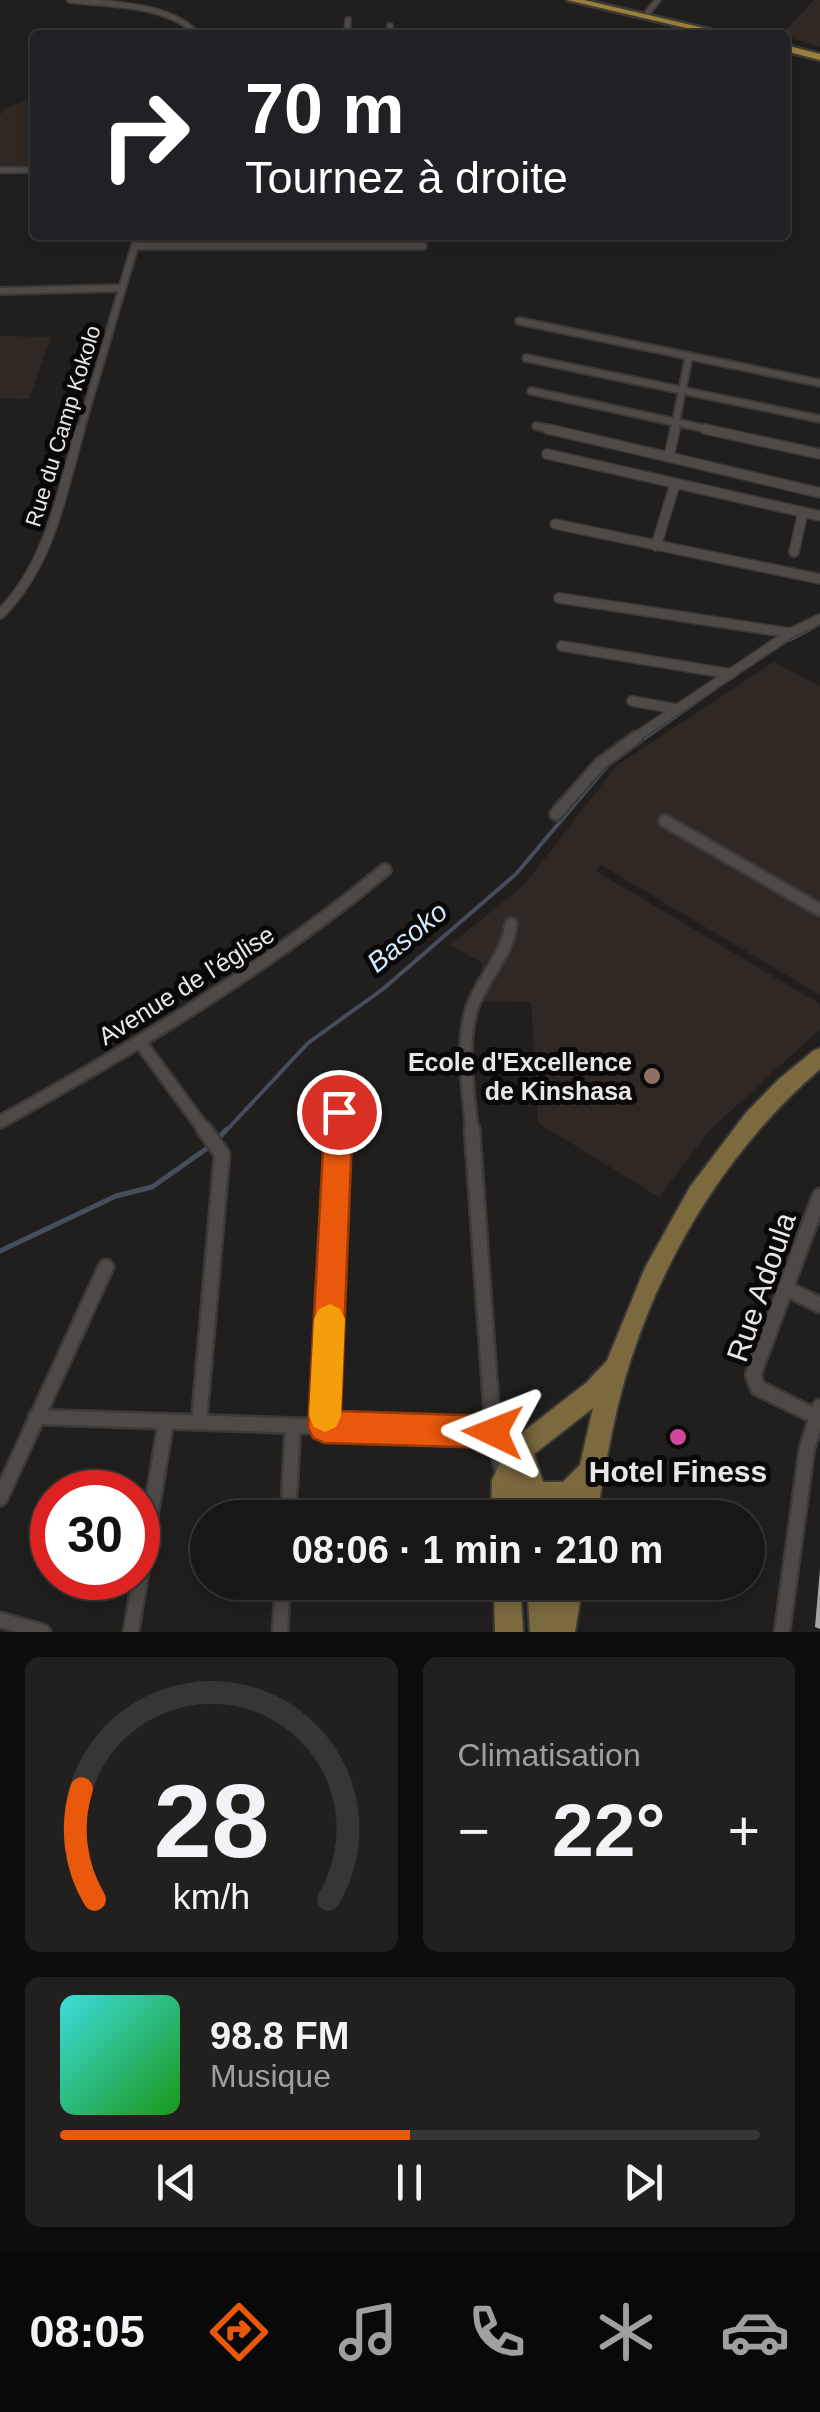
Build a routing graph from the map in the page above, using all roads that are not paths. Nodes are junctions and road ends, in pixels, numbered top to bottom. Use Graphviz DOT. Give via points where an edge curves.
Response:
graph roads {
  1 [pos="70,0"];
  2 [pos="572,0"];
  3 [pos="590,0"];
  4 [pos="658,0"];
  5 [pos="648,12"];
  6 [pos="348,20"];
  7 [pos="390,26"];
  8 [pos="194,30"];
  9 [pos="347,30"];
  10 [pos="390,30"];
  11 [pos="707,30"];
  12 [pos="725,30"];
  13 [pos="790,47"];
  14 [pos="820,55"];
  15 [pos="0,170"];
  16 [pos="30,170"];
  17 [pos="137,240"];
  18 [pos="283,240"];
  19 [pos="315,240"];
  20 [pos="135,246"];
  21 [pos="282,246"];
  22 [pos="314,246"];
  23 [pos="423,246"];
  24 [pos="122,288"];
  25 [pos="0,291"];
  26 [pos="520,321"];
  27 [pos="689,356"];
  28 [pos="526,358"];
  29 [pos="820,382"];
  30 [pos="682,390"];
  31 [pos="530,391"];
  32 [pos="820,419"];
  33 [pos="676,424"];
  34 [pos="536,426"];
  35 [pos="547,454"];
  36 [pos="820,454"];
  37 [pos="670,457"];
  38 [pos="675,484"];
  39 [pos="820,493"];
  40 [pos="802,512"];
  41 [pos="820,516"];
  42 [pos="555,524"];
  43 [pos="656,546"];
  44 [pos="794,552"];
  45 [pos="820,579"];
  46 [pos="559,598"];
  47 [pos="0,614"];
  48 [pos="820,619"];
  49 [pos="791,633"];
  50 [pos="562,646"];
  51 [pos="730,674"];
  52 [pos="632,702"];
  53 [pos="676,709"];
  54 [pos="556,814"];
  55 [pos="664,821"];
  56 [pos="385,870"];
  57 [pos="820,910"];
  58 [pos="512,924"];
  59 [pos="140,1042"];
  60 [pos="820,1057"];
  61 [pos="339,1112"];
  62 [pos="0,1122"];
  63 [pos="820,1196"];
  64 [pos="106,1267"];
  65 [pos="784,1288"];
  66 [pos="820,1305"];
  67 [pos="618,1362"];
  68 [pos="818,1412"];
  69 [pos="36,1417"];
  70 [pos="166,1422"];
  71 [pos="199,1422"];
  72 [pos="293,1426"];
  73 [pos="324,1427"];
  74 [pos="493,1432"];
  75 [pos="519,1451"];
  76 [pos="594,1460"];
  77 [pos="504,1480"];
  78 [pos="0,1498"];
  79 [pos="289,1500"];
  80 [pos="504,1500"];
  81 [pos="527,1500"];
  82 [pos="532,1500"];
  83 [pos="549,1500"];
  84 [pos="586,1500"];
  85 [pos="283,1600"];
  86 [pos="508,1600"];
  87 [pos="541,1600"];
  88 [pos="567,1600"];
  89 [pos="0,1620"];
  90 [pos="43,1632"];
  91 [pos="131,1632"];
  92 [pos="280,1632"];
  93 [pos="509,1632"];
  94 [pos="544,1632"];
  95 [pos="561,1632"];
  96 [pos="782,1632"];
  1 -- 8 [label="street" via="174,17"];
  2 -- 11 [label="highway"];
  3 -- 5 [label="highway"];
  4 -- 5 [label="street"];
  5 -- 12 [label="highway"];
  6 -- 9 [label="street"];
  7 -- 10 [label="street"];
  13 -- 14 [label="highway"];
  15 -- 16 [label="street"];
  17 -- 20 [label="street, Rue du Camp Kokolo"];
  18 -- 21 [label="street"];
  19 -- 22 [label="street"];
  20 -- 21 [label="street"];
  20 -- 24 [label="street, Rue du Camp Kokolo"];
  21 -- 22 [label="street"];
  22 -- 23 [label="street"];
  24 -- 25 [label="street"];
  24 -- 47 [label="street, Rue du Camp Kokolo" via="43,555"];
  26 -- 27 [label="street"];
  27 -- 29 [label="street"];
  27 -- 30 [label="street"];
  28 -- 30 [label="street"];
  30 -- 32 [label="street"];
  30 -- 33 [label="street"];
  31 -- 33 [label="street"];
  33 -- 36 [label="street"];
  33 -- 37 [label="street"];
  34 -- 37 [label="street"];
  35 -- 38 [label="street"];
  37 -- 39 [label="street"];
  38 -- 40 [label="street"];
  38 -- 43 [label="street"];
  40 -- 41 [label="street"];
  40 -- 44 [label="street"];
  42 -- 43 [label="street"];
  43 -- 45 [label="street"];
  46 -- 49 [label="street"];
  48 -- 49 [label="street"];
  49 -- 51 [label="street"];
  50 -- 51 [label="street"];
  51 -- 53 [label="street"];
  52 -- 53 [label="street"];
  53 -- 54 [label="street" via="600,764"];
  55 -- 57 [label="street"];
  56 -- 59 [label="street, Avenue de l'église" via="318,928"];
  58 -- 74 [label="street" via="468,1023"];
  59 -- 62 [label="street, Avenue de l'église"];
  59 -- 71 [label="street" via="222,1154"];
  60 -- 67 [label="main road" via="753,1123 707,1184 666,1251"];
  61 -- 73 [label="street"];
  63 -- 65 [label="street, Rue Adoula"];
  64 -- 69 [label="street"];
  65 -- 66 [label="street"];
  65 -- 68 [label="street, Rue Adoula" via="754,1382"];
  67 -- 75 [label="main road" via="592,1397 528,1438"];
  67 -- 76 [label="main road"];
  68 -- 96 [label="street" via="806,1448"];
  69 -- 70 [label="street"];
  69 -- 78 [label="street"];
  70 -- 71 [label="street"];
  70 -- 91 [label="street"];
  71 -- 72 [label="street"];
  72 -- 73 [label="street"];
  72 -- 79 [label="street"];
  73 -- 74 [label="street"];
  74 -- 75 [label="street"];
  74 -- 77 [label="street"];
  75 -- 77 [label="main road"];
  75 -- 82 [label="main road"];
  76 -- 83 [label="main road" via="582,1485"];
  76 -- 84 [label="main road"];
  77 -- 80 [label="main road"];
  77 -- 81 [label="main road"];
  85 -- 92 [label="street"];
  86 -- 93 [label="main road"];
  87 -- 94 [label="main road"];
  88 -- 95 [label="main road"];
  89 -- 90 [label="street"];
}
